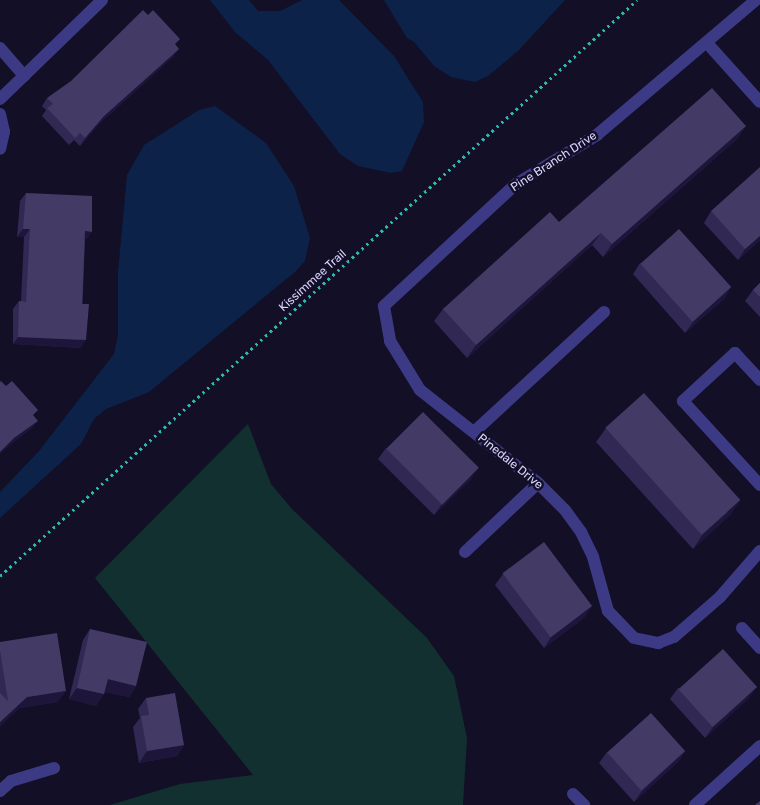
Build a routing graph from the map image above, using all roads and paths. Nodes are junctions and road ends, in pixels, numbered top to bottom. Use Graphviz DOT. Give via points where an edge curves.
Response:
graph roads {
  1 [pos="102,0"];
  2 [pos="637,0"];
  3 [pos="756,0"];
  4 [pos="707,43"];
  5 [pos="0,48"];
  6 [pos="24,76"];
  7 [pos="0,99"];
  8 [pos="760,102"];
  9 [pos="0,114"];
  10 [pos="0,149"];
  11 [pos="604,312"];
  12 [pos="390,341"];
  13 [pos="760,380"];
  14 [pos="474,432"];
  15 [pos="538,483"];
  16 [pos="760,485"];
  17 [pos="760,551"];
  18 [pos="465,552"];
  19 [pos="0,576"];
  20 [pos="742,628"];
  21 [pos="760,648"];
  22 [pos="758,753"];
  23 [pos="54,768"];
  24 [pos="0,791"];
  25 [pos="574,794"];
  26 [pos="584,805"];
  27 [pos="695,805"];
  1 -- 6 [label="street"];
  2 -- 19 [label="path, Kissimmee Trail"];
  3 -- 4 [label="street, Pine Branch Drive"];
  4 -- 8 [label="street"];
  4 -- 12 [label="street, Pine Branch Drive" via="597,135 516,184 384,306"];
  5 -- 6 [label="street"];
  6 -- 7 [label="street"];
  9 -- 10 [label="street" via="4,132"];
  11 -- 14 [label="street"];
  12 -- 14 [label="street, Pinedale Drive" via="420,390"];
  13 -- 16 [label="street" via="735,353 683,401"];
  14 -- 15 [label="street, Pinedale Drive"];
  15 -- 17 [label="street, Pinedale Drive" via="566,510 581,532 594,557 608,611 634,638 658,643 690,626"];
  15 -- 18 [label="street"];
  20 -- 21 [label="street"];
  22 -- 27 [label="street"];
  23 -- 24 [label="street" via="12,781"];
  25 -- 26 [label="street"];
}
